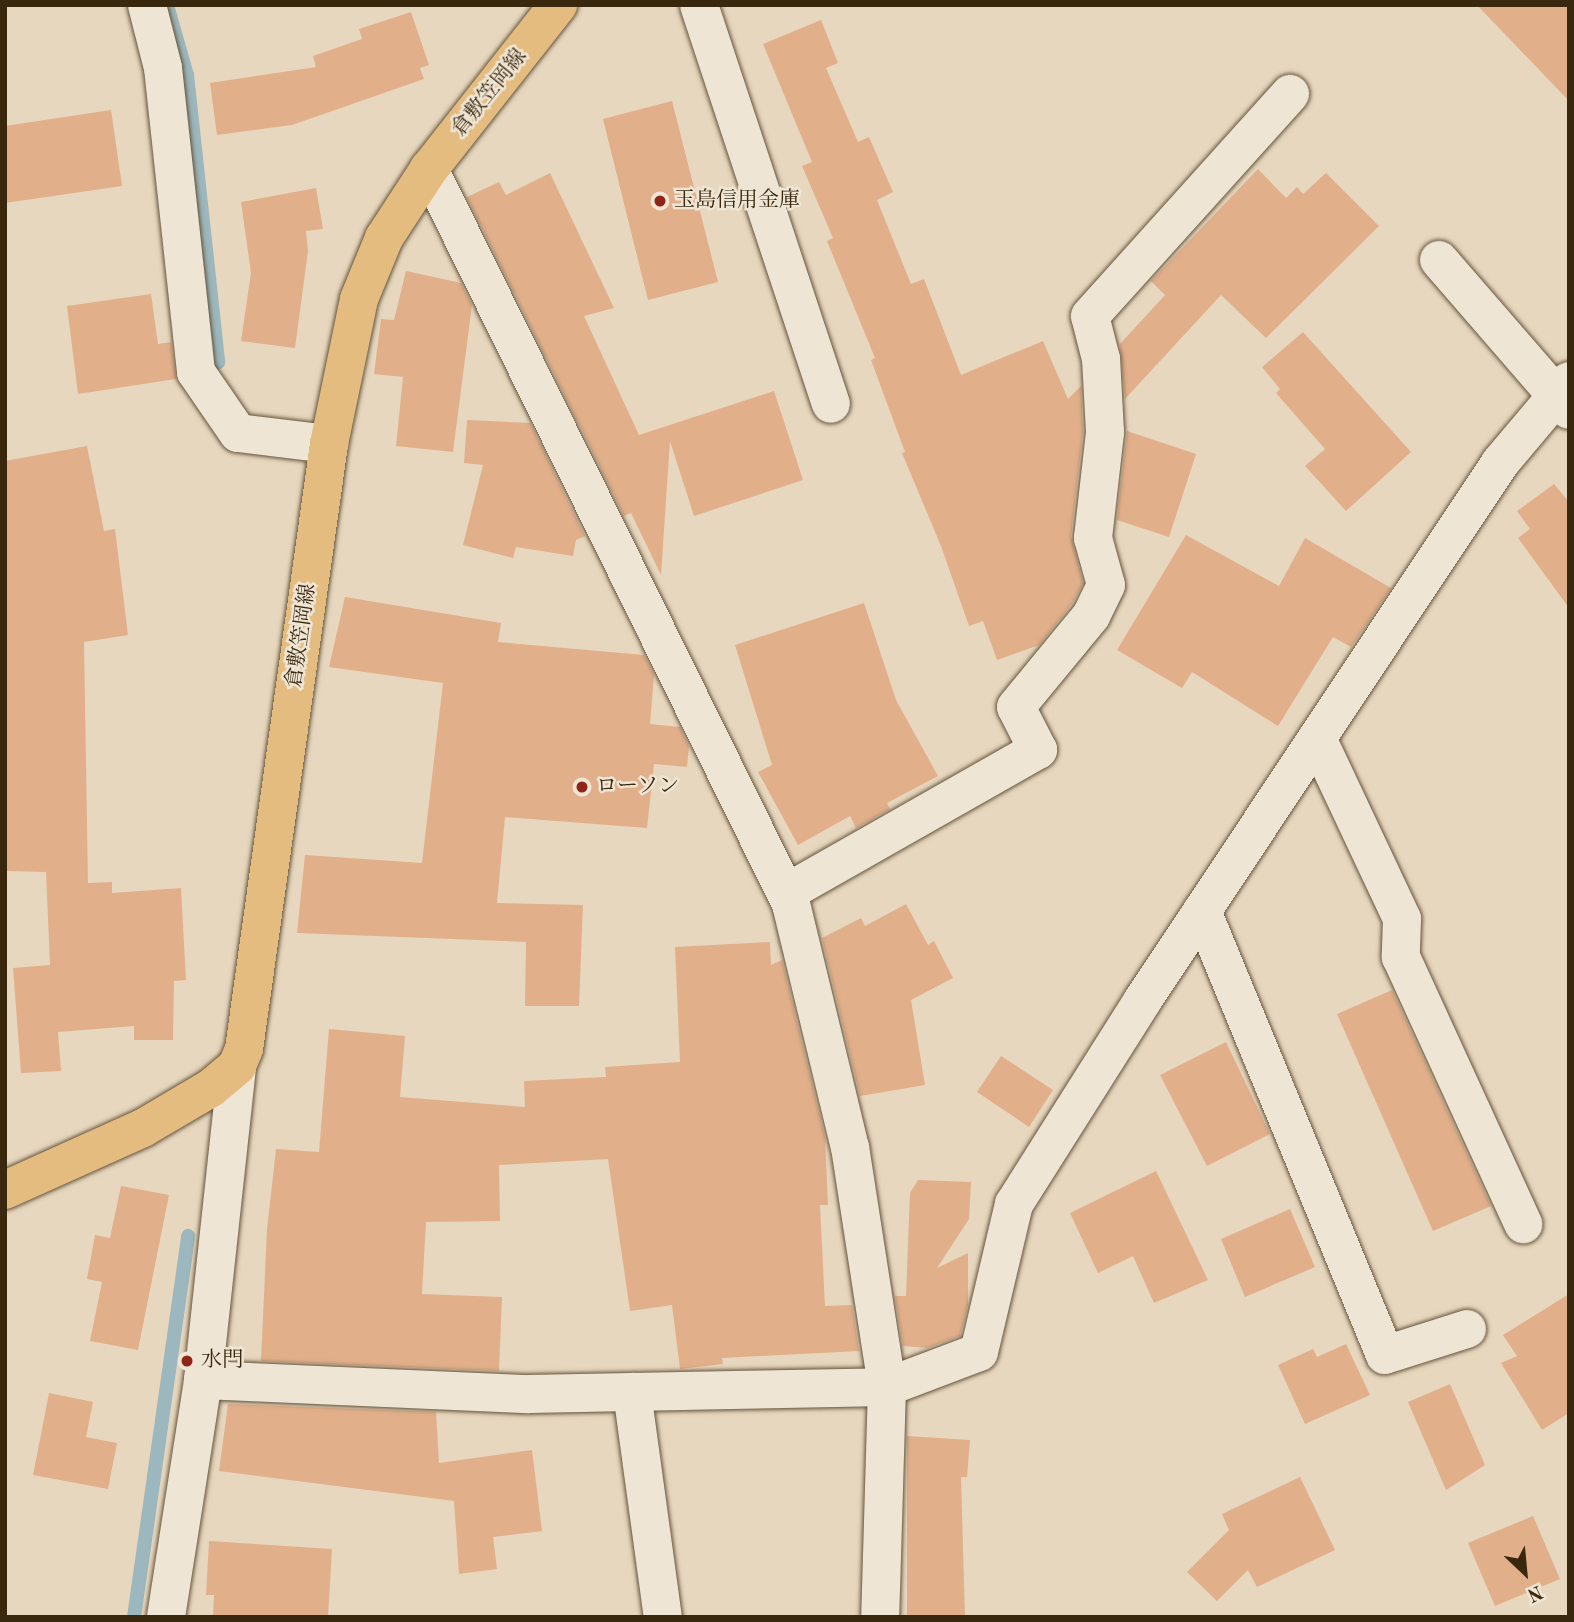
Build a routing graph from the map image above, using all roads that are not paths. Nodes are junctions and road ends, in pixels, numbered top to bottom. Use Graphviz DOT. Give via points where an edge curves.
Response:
graph roads {
  1 [pos="146,5"];
  2 [pos="558,5"];
  3 [pos="699,5"];
  4 [pos="1290,94"];
  5 [pos="429,169"];
  6 [pos="1438,260"];
  7 [pos="1565,395"];
  8 [pos="831,404"];
  9 [pos="329,444"];
  10 [pos="1317,738"];
  11 [pos="786,893"];
  12 [pos="1202,911"];
  13 [pos="237,1066"];
  14 [pos="5,1190"];
  15 [pos="1522,1224"];
  16 [pos="1467,1329"];
  17 [pos="203,1380"];
  18 [pos="887,1387"];
  19 [pos="632,1392"];
  20 [pos="166,1617"];
  21 [pos="663,1617"];
  22 [pos="880,1617"];
  1 -- 9 [label="street" via="163,68 196,372 238,433"];
  2 -- 5 [label="main road, 倉敷笠岡線"];
  3 -- 8 [label="street"];
  4 -- 11 [label="street" via="1090,316 1101,359 1105,432 1093,538 1106,585 1091,616 1016,707 1038,750"];
  5 -- 9 [label="main road, 倉敷笠岡線" via="384,238 359,299"];
  5 -- 11 [label="street"];
  6 -- 7 [label="street"];
  7 -- 10 [label="street" via="1500,463"];
  9 -- 13 [label="main road, 倉敷笠岡線" via="244,1049"];
  10 -- 12 [label="street"];
  10 -- 15 [label="street" via="1402,919 1401,957"];
  11 -- 18 [label="street" via="850,1147"];
  12 -- 16 [label="street" via="1385,1355"];
  12 -- 18 [label="street" via="1014,1204 979,1352"];
  13 -- 14 [label="main road" via="211,1088 143,1128"];
  13 -- 17 [label="street"];
  17 -- 19 [label="street" via="529,1394"];
  17 -- 20 [label="street"];
  18 -- 19 [label="street"];
  18 -- 22 [label="street"];
  19 -- 21 [label="street"];
}
